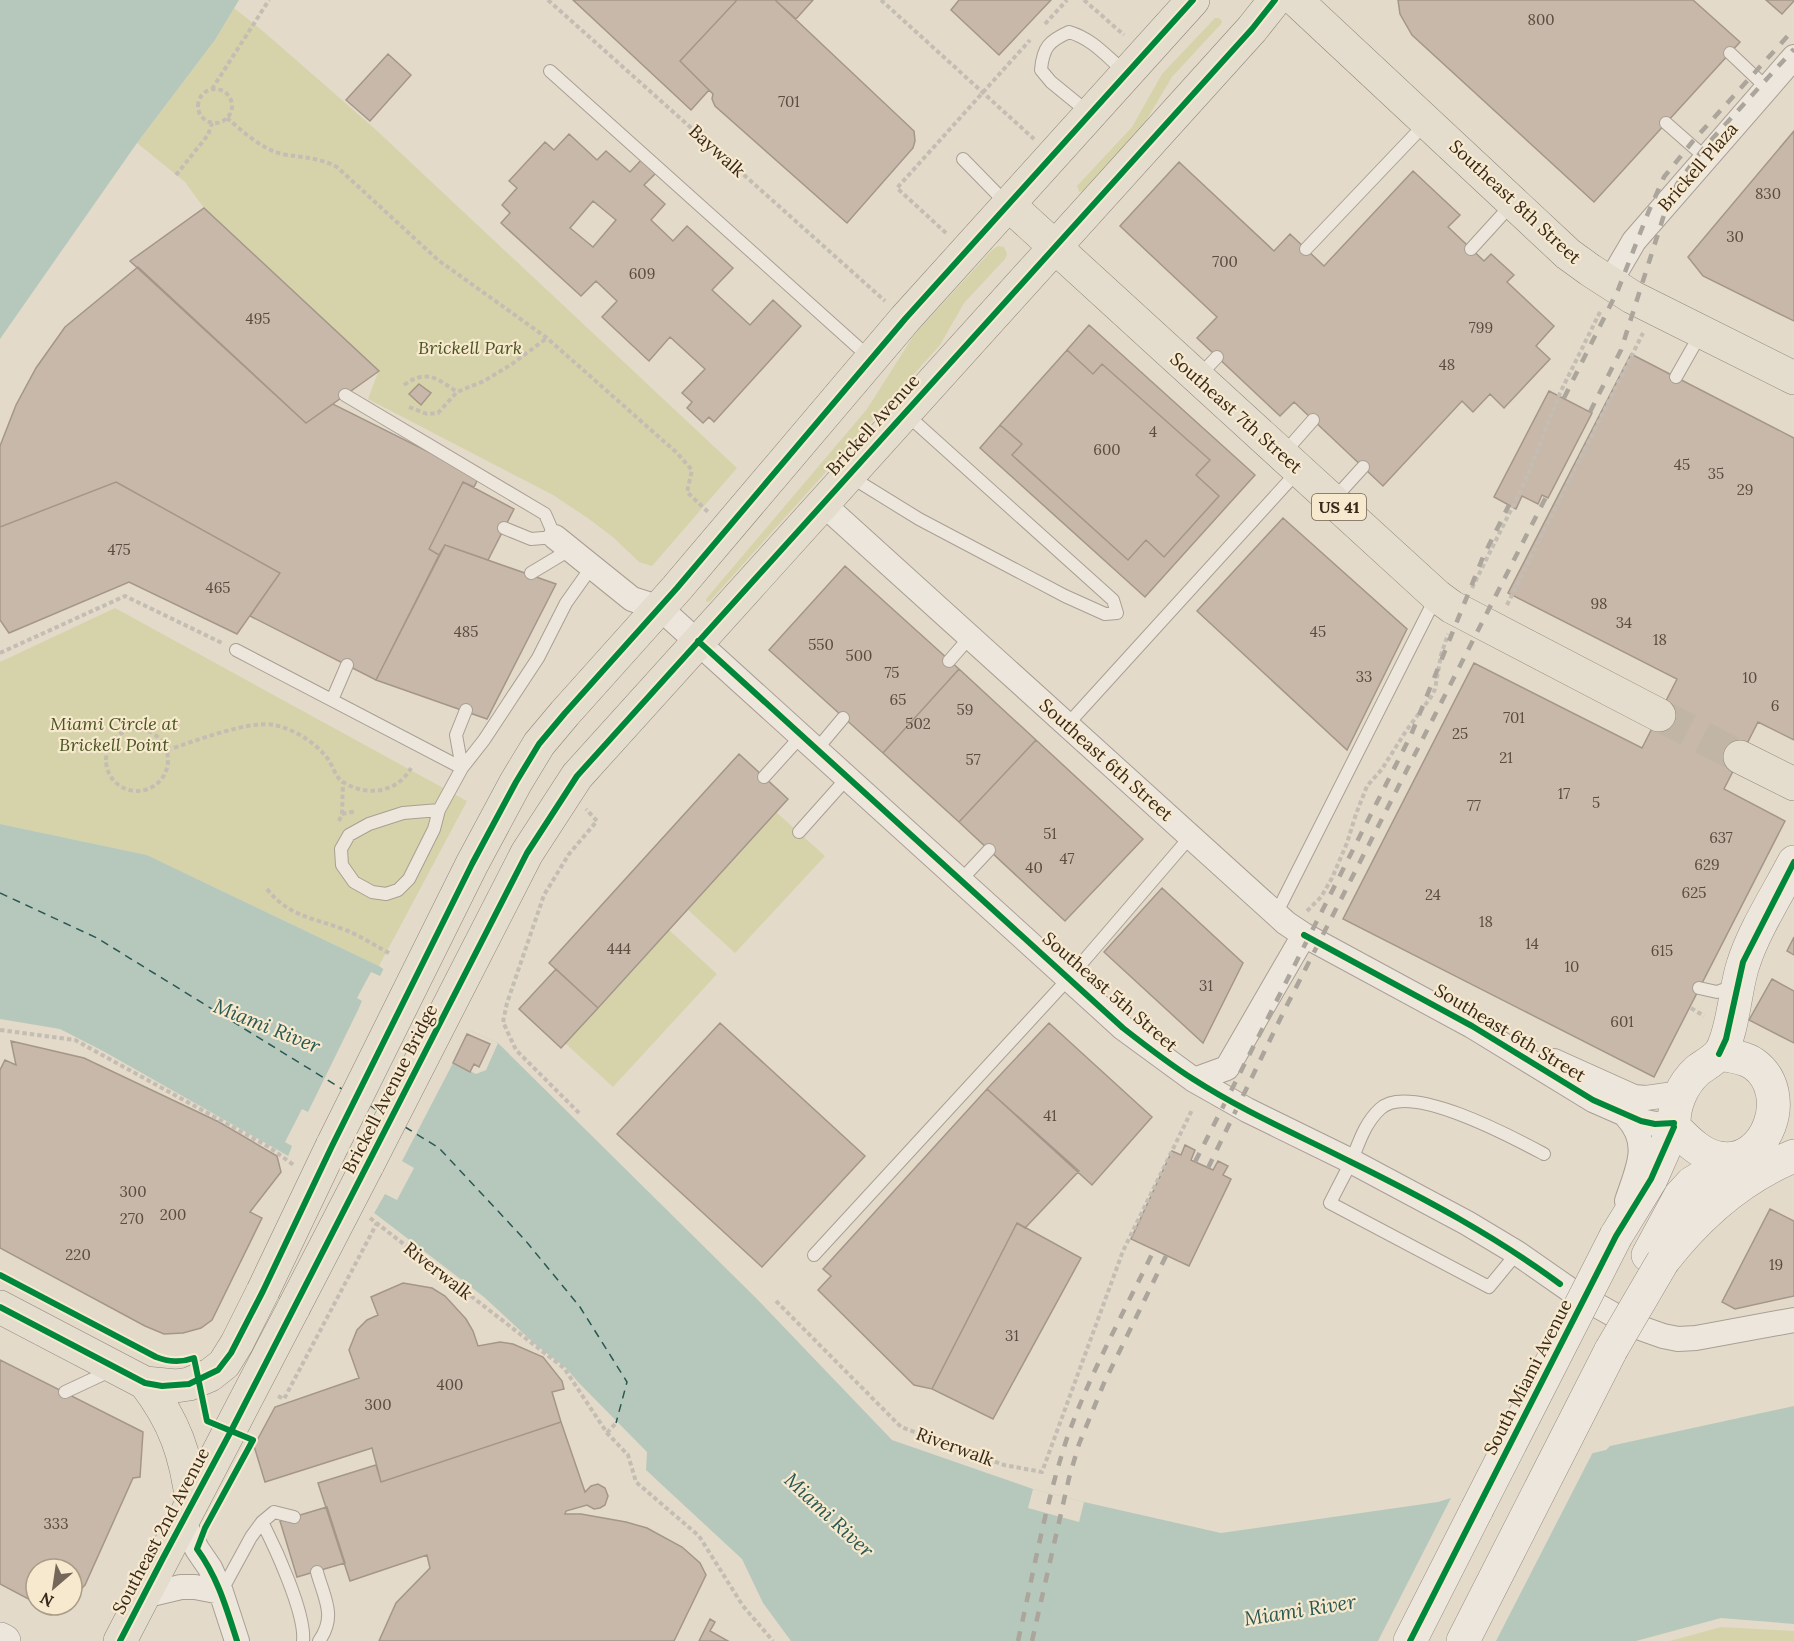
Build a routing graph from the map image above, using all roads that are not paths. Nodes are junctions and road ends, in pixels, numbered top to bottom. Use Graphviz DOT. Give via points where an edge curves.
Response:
graph roads {
  1 [pos="1193,0"];
  2 [pos="1275,0"];
  3 [pos="1296,0"];
  4 [pos="1730,53"];
  5 [pos="1794,57"];
  6 [pos="550,71"];
  7 [pos="1126,74"];
  8 [pos="1767,87"];
  9 [pos="1090,115"];
  10 [pos="1428,121"];
  11 [pos="1666,123"];
  12 [pos="1706,158"];
  13 [pos="963,159"];
  14 [pos="1513,203"];
  15 [pos="1008,204"];
  16 [pos="1055,248"];
  17 [pos="1306,249"];
  18 [pos="1471,249"];
  19 [pos="1606,296"];
  20 [pos="1702,331"];
  21 [pos="871,359"];
  22 [pos="1676,377"];
  23 [pos="1794,378"];
  24 [pos="345,396"];
  25 [pos="904,412"];
  26 [pos="1313,420"];
  27 [pos="1290,463"];
  28 [pos="1363,467"];
  29 [pos="848,475"];
  30 [pos="1332,501"];
  31 [pos="822,503"];
  32 [pos="504,528"];
  33 [pos="563,543"];
  34 [pos="593,565"];
  35 [pos="531,573"];
  36 [pos="1437,596"];
  37 [pos="660,608"];
  38 [pos="970,637"];
  39 [pos="698,641"];
  40 [pos="236,650"];
  41 [pos="950,661"];
  42 [pos="347,665"];
  43 [pos="332,700"];
  44 [pos="466,710"];
  45 [pos="1659,715"];
  46 [pos="843,718"];
  47 [pos="1067,725"];
  48 [pos="809,742"];
  49 [pos="1740,757"];
  50 [pos="462,768"];
  51 [pos="764,777"];
  52 [pos="848,777"];
  53 [pos="1794,784"];
  54 [pos="439,810"];
  55 [pos="798,832"];
  56 [pos="1191,837"];
  57 [pos="989,850"];
  58 [pos="1794,862"];
  59 [pos="961,880"];
  60 [pos="511,884"];
  61 [pos="1276,914"];
  62 [pos="1304,924"];
  63 [pos="1069,978"];
  64 [pos="1738,981"];
  65 [pos="1699,988"];
  66 [pos="1472,1026"];
  67 [pos="1719,1054"];
  68 [pos="1194,1080"];
  69 [pos="1676,1114"];
  70 [pos="1627,1117"];
  71 [pos="1794,1128"];
  72 [pos="1743,1153"];
  73 [pos="1544,1154"];
  74 [pos="1794,1156"];
  75 [pos="1351,1161"];
  76 [pos="1616,1236"];
  77 [pos="1517,1253"];
  78 [pos="814,1256"];
  79 [pos="1655,1258"];
  80 [pos="0,1307"];
  81 [pos="294,1307"];
  82 [pos="1794,1320"];
  83 [pos="117,1368"];
  84 [pos="145,1383"];
  85 [pos="65,1392"];
  86 [pos="187,1512"];
  87 [pos="294,1517"];
  88 [pos="262,1522"];
  89 [pos="316,1572"];
  90 [pos="221,1592"];
  91 [pos="142,1596"];
  92 [pos="120,1641"];
  93 [pos="237,1641"];
  94 [pos="303,1641"];
  95 [pos="319,1641"];
  96 [pos="1410,1641"];
  97 [pos="1463,1641"];
  1 -- 7 [label="main road"];
  2 -- 16 [label="main road, Brickell Avenue"];
  3 -- 10 [label="main road, Southeast 8th Street"];
  4 -- 8 [label="lane"];
  5 -- 8 [label="street, Brickell Plaza"];
  6 -- 21 [label="lane"];
  7 -- 9 [label="main road"];
  7 -- 9 [label="lane" via="1083,36 1069,32 1055,38 1043,54 1041,70"];
  8 -- 12 [label="street, Brickell Plaza"];
  9 -- 15 [label="main road"];
  10 -- 14 [label="main road, Southeast 8th Street"];
  10 -- 17 [label="lane"];
  11 -- 12 [label="lane"];
  12 -- 19 [label="street, Brickell Plaza" via="1634,241"];
  13 -- 15 [label="lane"];
  14 -- 18 [label="lane"];
  14 -- 19 [label="main road, Southeast 8th Street"];
  15 -- 16 [label="main road, Southeast 7th Street / US 41"];
  15 -- 21 [label="main road"];
  16 -- 25 [label="main road, Brickell Avenue"];
  16 -- 27 [label="main road, Southeast 7th Street / US 41" via="1207,367"];
  19 -- 20 [label="main road, Southeast 8th Street" via="1632,297"];
  20 -- 22 [label="lane"];
  20 -- 23 [label="main road, Southeast 8th Street"];
  21 -- 37 [label="main road"];
  24 -- 33 [label="lane" via="545,514"];
  25 -- 29 [label="main road, Brickell Avenue"];
  25 -- 29 [label="lane" via="1113,600 1117,613 1105,614 1065,596 919,519"];
  26 -- 27 [label="lane"];
  27 -- 30 [label="main road, Southeast 7th Street / US 41"];
  27 -- 47 [label="lane"];
  28 -- 30 [label="lane"];
  29 -- 31 [label="main road, Brickell Avenue"];
  30 -- 36 [label="main road, Southeast 7th Street / US 41"];
  31 -- 38 [label="street, Southeast 6th Street"];
  31 -- 39 [label="main road, Brickell Avenue"];
  32 -- 33 [label="lane" via="531,539"];
  33 -- 34 [label="street, Southeast 5th Street"];
  33 -- 35 [label="lane"];
  34 -- 37 [label="street, Southeast 5th Street" via="633,599"];
  34 -- 50 [label="lane" via="566,603 538,658"];
  36 -- 45 [label="main road, Southeast 7th Street / US 41"];
  36 -- 61 [label="lane"];
  37 -- 39 [label="street, Southeast 5th Street"];
  37 -- 84 [label="main road, Brickell Avenue Bridge, bridge" via="539,744 516,782 237,1343 218,1370 189,1384"];
  38 -- 41 [label="lane"];
  38 -- 47 [label="street, Southeast 6th Street"];
  39 -- 48 [label="street, Southeast 5th Street"];
  39 -- 60 [label="main road, Brickell Avenue" via="578,776"];
  40 -- 43 [label="lane"];
  42 -- 43 [label="lane"];
  43 -- 50 [label="lane"];
  44 -- 50 [label="lane" via="456,735"];
  46 -- 48 [label="lane"];
  47 -- 56 [label="street, Southeast 6th Street"];
  48 -- 51 [label="lane"];
  48 -- 52 [label="street, Southeast 5th Street"];
  49 -- 53 [label="main road"];
  50 -- 54 [label="lane"];
  52 -- 55 [label="lane"];
  52 -- 59 [label="street, Southeast 5th Street"];
  54 -- 54 [label="lane" via="403,813 349,835 341,849 342,865 354,882 372,892 386,894 398,890 409,879"];
  56 -- 61 [label="street, Southeast 6th Street"];
  56 -- 63 [label="lane"];
  57 -- 59 [label="lane"];
  58 -- 64 [label="main road" via="1743,963"];
  59 -- 63 [label="street, Southeast 5th Street"];
  60 -- 81 [label="main road, Brickell Avenue Bridge, bridge"];
  61 -- 62 [label="street, Southeast 6th Street"];
  62 -- 66 [label="street, Southeast 6th Street"];
  62 -- 68 [label="street" via="1227,1068"];
  63 -- 68 [label="street, Southeast 5th Street" via="1123,1028"];
  63 -- 78 [label="lane"];
  64 -- 65 [label="lane" via="1717,992"];
  64 -- 67 [label="main road"];
  66 -- 69 [label="street, Southeast 6th Street"];
  66 -- 70 [label="street, Southeast 6th Street"];
  67 -- 69 [label="main road" via="1686,1084"];
  67 -- 72 [label="main road" via="1753,1063 1768,1079 1775,1103 1771,1126"];
  68 -- 75 [label="street, Southeast 5th Street"];
  69 -- 70 [label="street, Southeast 6th Street" via="1655,1124"];
  69 -- 72 [label="main road" via="1695,1146 1707,1154 1719,1158"];
  69 -- 76 [label="main road, South Miami Avenue" via="1651,1179"];
  70 -- 76 [label="street" via="1640,1138 1641,1157"];
  71 -- 72 [label="main road"];
  72 -- 79 [label="main road" via="1692,1183 1670,1212"];
  73 -- 75 [label="lane" via="1473,1119 1440,1108 1394,1103 1381,1107 1364,1128"];
  74 -- 79 [label="main road" via="1740,1185"];
  75 -- 77 [label="street, Southeast 5th Street"];
  75 -- 77 [label="lane" via="1330,1203 1489,1287"];
  76 -- 96 [label="main road, South Miami Avenue, bridge"];
  77 -- 82 [label="street, Southeast 5th Street" via="1560,1284 1653,1334 1678,1339 1719,1335"];
  79 -- 97 [label="main road, bridge" via="1635,1278 1611,1350"];
  80 -- 83 [label="main road"];
  81 -- 86 [label="main road, Southeast 2nd Avenue"];
  83 -- 84 [label="main road"];
  83 -- 85 [label="lane"];
  84 -- 86 [label="main road" via="178,1439 188,1472"];
  86 -- 90 [label="street" via="197,1549"];
  86 -- 91 [label="main road, Southeast 2nd Avenue"];
  87 -- 88 [label="lane" via="274,1512"];
  88 -- 90 [label="lane"];
  88 -- 94 [label="lane" via="278,1552"];
  89 -- 95 [label="lane" via="330,1617"];
  90 -- 91 [label="street" via="181,1587"];
  90 -- 93 [label="street"];
  91 -- 92 [label="main road, Southeast 2nd Avenue"];
}
